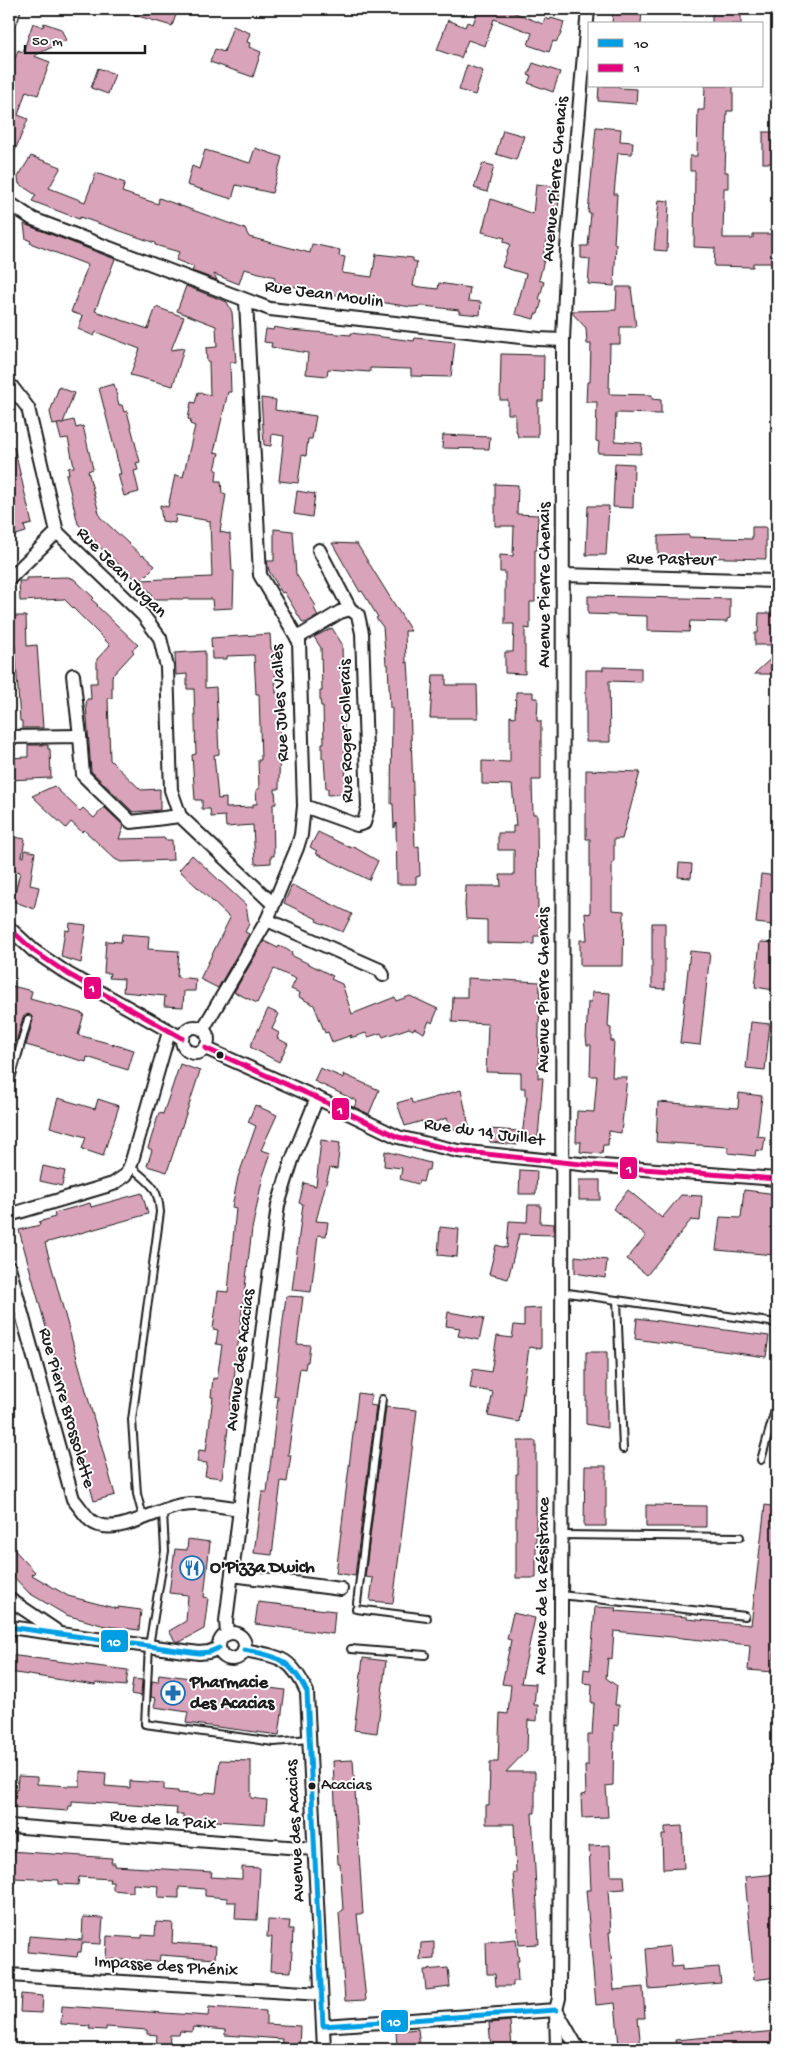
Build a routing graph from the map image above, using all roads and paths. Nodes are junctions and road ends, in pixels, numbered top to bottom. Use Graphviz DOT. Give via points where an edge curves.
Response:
graph roads {
  1 [pos="11,9"];
  2 [pos="588,9"];
  3 [pos="9,17"];
  4 [pos="9,203"];
  5 [pos="246,300"];
  6 [pos="563,340"];
  7 [pos="9,385"];
  8 [pos="57,532"];
  9 [pos="319,550"];
  10 [pos="563,575"];
  11 [pos="9,579"];
  12 [pos="777,581"];
  13 [pos="350,609"];
  14 [pos="297,638"];
  15 [pos="73,675"];
  16 [pos="80,736"];
  17 [pos="9,737"];
  18 [pos="304,806"];
  19 [pos="180,816"];
  20 [pos="273,904"];
  21 [pos="267,920"];
  22 [pos="9,928"];
  23 [pos="383,975"];
  24 [pos="28,1019"];
  25 [pos="203,1029"];
  26 [pos="169,1032"];
  27 [pos="185,1044"];
  28 [pos="205,1048"];
  29 [pos="162,1058"];
  30 [pos="9,1086"];
  31 [pos="317,1098"];
  32 [pos="562,1162"];
  33 [pos="130,1166"];
  34 [pos="777,1179"];
  35 [pos="9,1215"];
  36 [pos="9,1267"];
  37 [pos="561,1292"];
  38 [pos="617,1300"];
  39 [pos="777,1323"];
  40 [pos="382,1399"];
  41 [pos="777,1403"];
  42 [pos="623,1449"];
  43 [pos="761,1460"];
  44 [pos="240,1509"];
  45 [pos="163,1512"];
  46 [pos="143,1517"];
  47 [pos="561,1535"];
  48 [pos="740,1537"];
  49 [pos="232,1575"];
  50 [pos="341,1589"];
  51 [pos="560,1595"];
  52 [pos="9,1599"];
  53 [pos="745,1616"];
  54 [pos="427,1618"];
  55 [pos="9,1627"];
  56 [pos="62,1633"];
  57 [pos="227,1634"];
  58 [pos="149,1646"];
  59 [pos="219,1648"];
  60 [pos="351,1649"];
  61 [pos="244,1650"];
  62 [pos="425,1655"];
  63 [pos="309,1739"];
  64 [pos="9,1826"];
  65 [pos="314,1849"];
  66 [pos="9,1975"];
  67 [pos="321,1994"];
  68 [pos="556,2010"];
  69 [pos="323,2026"];
  70 [pos="324,2049"];
  71 [pos="557,2049"];
  72 [pos="578,2049"];
  1 -- 3 [label="main road"];
  2 -- 6 [label="street, Avenue Pierre Chenais" via="567,248"];
  4 -- 5 [label="street, Rue Jean Moulin" via="33,219"];
  5 -- 6 [label="street, Rue Jean Moulin" via="270,309"];
  5 -- 14 [label="street, Rue Jules Vallès" via="260,575"];
  6 -- 10 [label="street, Avenue Pierre Chenais"];
  7 -- 8 [label="street, Rue Jean Jugan" via="28,408"];
  8 -- 11 [label="street"];
  8 -- 19 [label="street, Rue Jean Jugan" via="143,615 160,638 167,667 172,790"];
  9 -- 13 [label="street, Rue Roger Collerais"];
  10 -- 12 [label="street, Rue Pasteur"];
  10 -- 32 [label="street, Avenue Pierre Chenais"];
  13 -- 14 [label="street"];
  13 -- 18 [label="street, Rue Roger Collerais" via="358,615 362,633 368,807 364,823 357,825"];
  14 -- 18 [label="street, Rue Jules Vallès"];
  15 -- 16 [label="street"];
  16 -- 17 [label="street"];
  16 -- 19 [label="street" via="83,775 131,822"];
  18 -- 20 [label="street, Rue Jules Vallès" via="297,848"];
  19 -- 20 [label="street, Rue Jean Jugan"];
  20 -- 21 [label="street, Rue Jules Vallès"];
  21 -- 23 [label="street" via="380,970"];
  21 -- 25 [label="street, Rue Jules Vallès"];
  22 -- 26 [label="street" via="34,951 68,974"];
  24 -- 30 [label="lane"];
  25 -- 27 [label="street" via="190,1028 184,1034"];
  25 -- 28 [label="street" via="208,1036"];
  26 -- 27 [label="street"];
  26 -- 29 [label="street"];
  27 -- 28 [label="street" via="199,1052"];
  27 -- 29 [label="street"];
  28 -- 31 [label="street, Rue du 14 Juillet"];
  29 -- 33 [label="street"];
  31 -- 32 [label="street, Rue du 14 Juillet" via="408,1140 458,1151"];
  31 -- 44 [label="street, Avenue des Acacias" via="278,1206"];
  32 -- 34 [label="street, Rue du 14 Juillet"];
  32 -- 37 [label="street, Avenue de la Résistance"];
  33 -- 35 [label="street" via="126,1175 113,1184"];
  33 -- 46 [label="lane" via="152,1185 159,1196 160,1212 132,1420 137,1494"];
  36 -- 46 [label="street, Rue Pierre Brossolette" via="73,1499 92,1521 104,1526 125,1525"];
  37 -- 38 [label="lane"];
  37 -- 47 [label="street, Avenue de la Résistance"];
  38 -- 39 [label="lane"];
  38 -- 42 [label="lane"];
  40 -- 54 [label="lane" via="356,1606"];
  41 -- 43 [label="lane"];
  44 -- 45 [label="street, Rue Pierre Brossolette" via="199,1504 181,1505"];
  44 -- 49 [label="street, Avenue des Acacias"];
  45 -- 46 [label="street, Rue Pierre Brossolette"];
  45 -- 58 [label="lane" via="165,1551"];
  47 -- 48 [label="lane"];
  47 -- 51 [label="street, Avenue de la Résistance"];
  49 -- 50 [label="street"];
  49 -- 57 [label="street, Avenue des Acacias"];
  51 -- 53 [label="lane"];
  51 -- 68 [label="street, Avenue de la Résistance" via="559,1976"];
  52 -- 56 [label="street"];
  55 -- 56 [label="street"];
  56 -- 58 [label="street"];
  57 -- 59 [label="street"];
  57 -- 61 [label="street" via="240,1635 245,1642"];
  58 -- 59 [label="street" via="199,1653"];
  58 -- 63 [label="lane" via="145,1724 274,1742"];
  59 -- 61 [label="street" via="224,1656 231,1659 239,1657"];
  60 -- 62 [label="lane"];
  61 -- 63 [label="street, Avenue des Acacias" via="281,1659 298,1672 307,1692"];
  63 -- 65 [label="street, Avenue des Acacias"];
  64 -- 65 [label="street, Rue de la Paix"];
  65 -- 67 [label="street, Avenue des Acacias"];
  66 -- 67 [label="street, Impasse des Phénix"];
  67 -- 69 [label="street, Avenue des Acacias"];
  68 -- 69 [label="street"];
  68 -- 71 [label="street, Avenue de la Résistance"];
  68 -- 72 [label="street"];
  69 -- 70 [label="street, Avenue des Acacias"];
}
